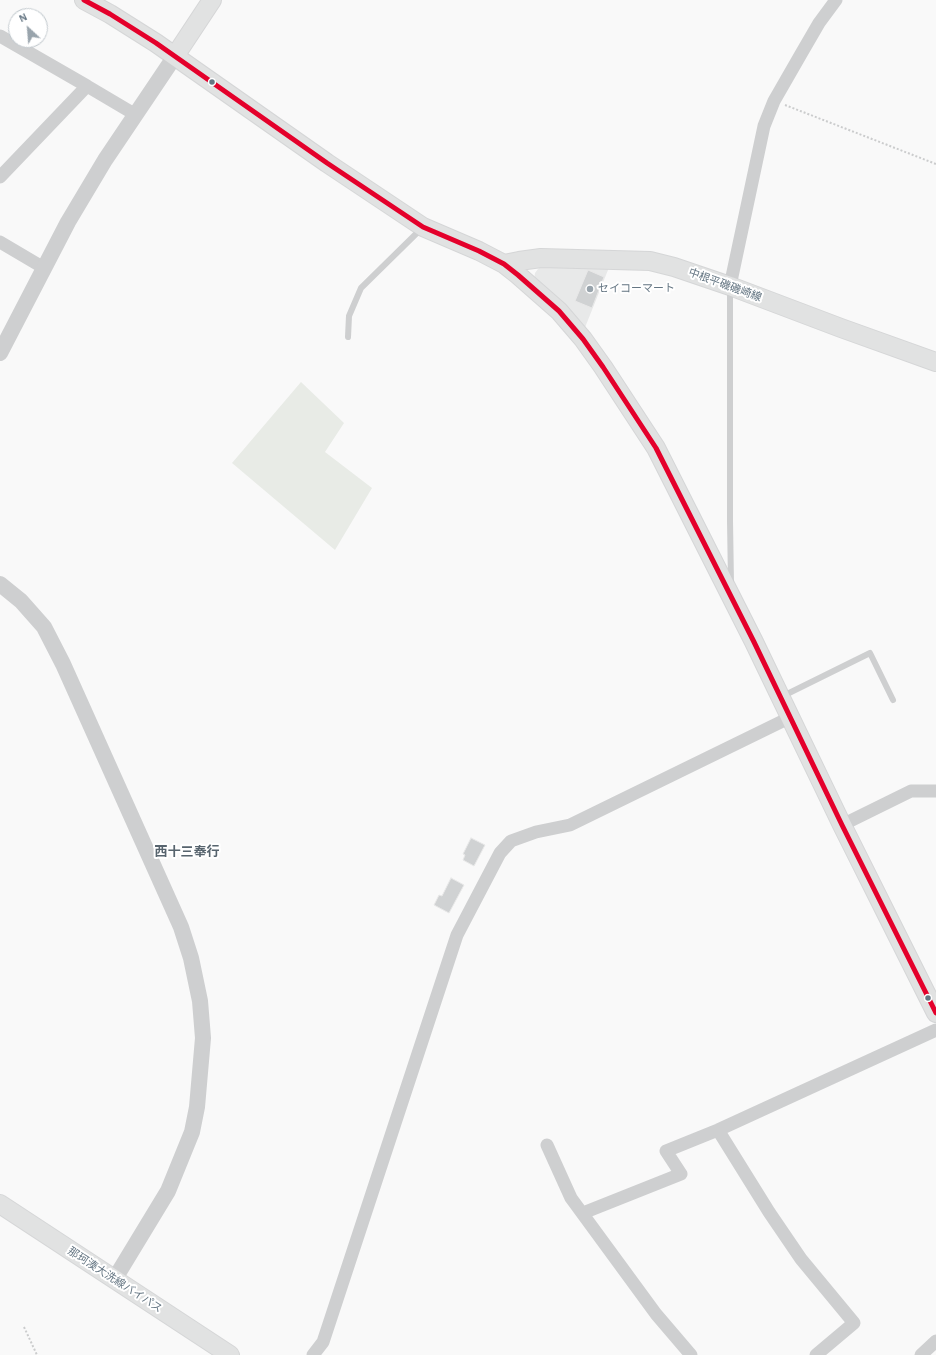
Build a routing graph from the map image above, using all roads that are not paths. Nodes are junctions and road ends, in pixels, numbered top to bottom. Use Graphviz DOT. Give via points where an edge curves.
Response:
graph roads {
  1 [pos="84,0"];
  2 [pos="212,0"];
  3 [pos="836,0"];
  4 [pos="0,36"];
  5 [pos="175,56"];
  6 [pos="86,86"];
  7 [pos="136,115"];
  8 [pos="0,177"];
  9 [pos="423,227"];
  10 [pos="1,246"];
  11 [pos="504,264"];
  12 [pos="44,268"];
  13 [pos="730,286"];
  14 [pos="348,337"];
  15 [pos="0,353"];
  16 [pos="936,362"];
  17 [pos="0,584"];
  18 [pos="731,597"];
  19 [pos="781,697"];
  20 [pos="893,700"];
  21 [pos="791,717"];
  22 [pos="936,791"];
  23 [pos="842,825"];
  24 [pos="936,1012"];
  25 [pos="936,1030"];
  26 [pos="718,1130"];
  27 [pos="546,1145"];
  28 [pos="0,1204"];
  29 [pos="584,1213"];
  30 [pos="114,1280"];
  31 [pos="936,1341"];
  32 [pos="230,1355"];
  33 [pos="313,1355"];
  34 [pos="691,1355"];
  35 [pos="816,1355"];
  36 [pos="921,1355"];
  1 -- 5 [label="main road"];
  2 -- 5 [label="main road"];
  3 -- 13 [label="street" via="774,100 764,126"];
  4 -- 6 [label="street"];
  5 -- 7 [label="street"];
  5 -- 9 [label="main road"];
  6 -- 7 [label="street"];
  6 -- 8 [label="street"];
  7 -- 12 [label="street" via="105,160"];
  9 -- 11 [label="main road"];
  9 -- 14 [label="lane" via="361,288 349,316"];
  10 -- 12 [label="street"];
  11 -- 13 [label="main road, 中根平磯磯崎線" via="541,258 650,261"];
  11 -- 18 [label="main road" via="558,311 604,367 656,448"];
  12 -- 15 [label="street"];
  13 -- 16 [label="main road, 中根平磯磯崎線"];
  13 -- 18 [label="lane"];
  17 -- 30 [label="street" via="21,601 44,627 63,664 181,926 200,1001 203,1038 197,1107 192,1132 168,1191"];
  18 -- 19 [label="main road"];
  19 -- 20 [label="lane" via="870,653"];
  19 -- 21 [label="main road"];
  21 -- 23 [label="main road"];
  21 -- 33 [label="street" via="570,825 536,832 511,841 500,852 457,935 323,1342"];
  22 -- 23 [label="street" via="911,791"];
  23 -- 24 [label="main road"];
  25 -- 26 [label="street"];
  26 -- 29 [label="street" via="666,1151 680,1174"];
  26 -- 35 [label="street" via="769,1212 802,1259 854,1323"];
  27 -- 29 [label="street" via="571,1198"];
  28 -- 30 [label="main road, 那珂湊大洗線バイパス"];
  29 -- 34 [label="street" via="656,1314"];
  30 -- 32 [label="main road, 那珂湊大洗線バイパス"];
  31 -- 36 [label="street"];
}
